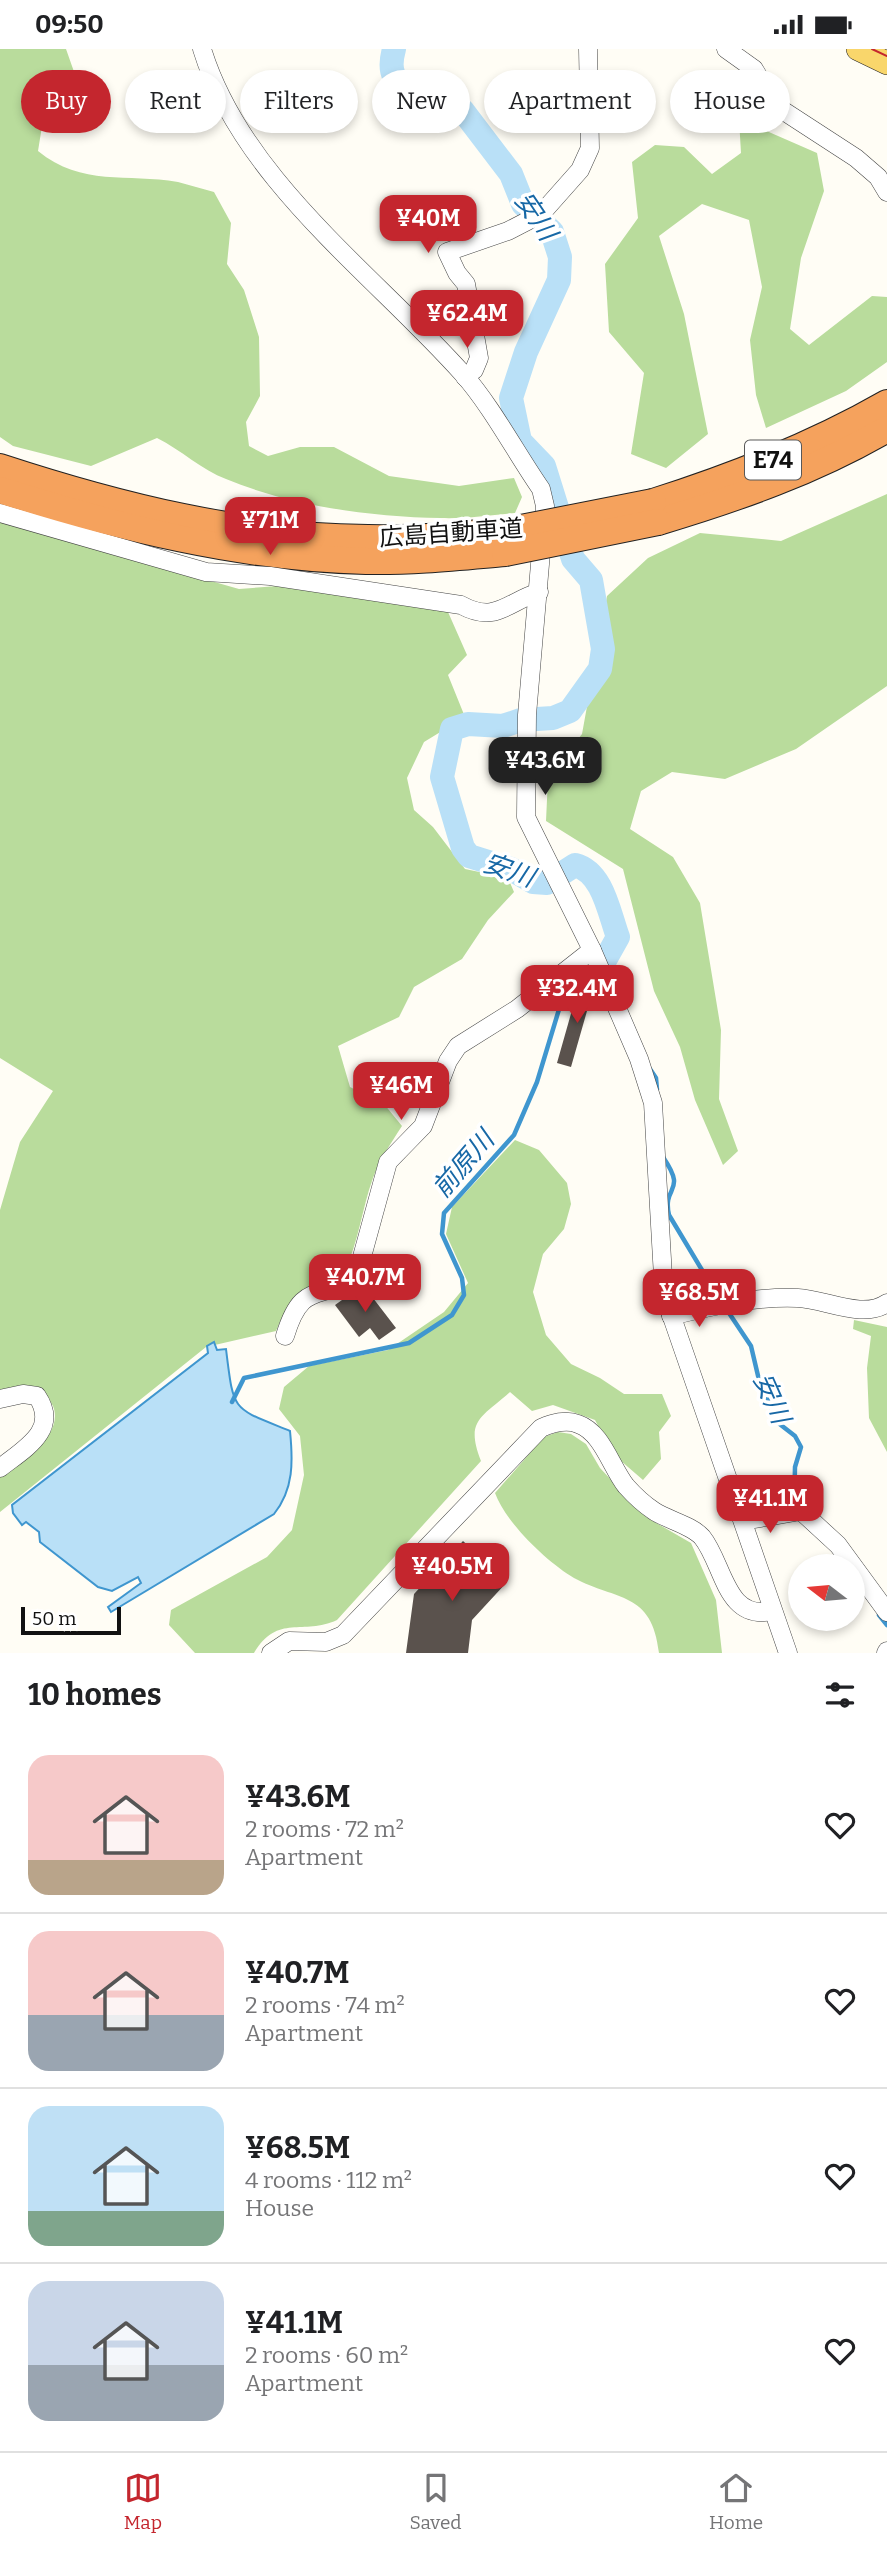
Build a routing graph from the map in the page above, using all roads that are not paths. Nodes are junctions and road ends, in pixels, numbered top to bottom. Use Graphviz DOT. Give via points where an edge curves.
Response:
graph roads {
  1 [pos="202,49"];
  2 [pos="588,49"];
  3 [pos="726,49"];
  4 [pos="858,49"];
  5 [pos="887,63"];
  6 [pos="887,192"];
  7 [pos="466,377"];
  8 [pos="887,403"];
  9 [pos="887,429"];
  10 [pos="0,467"];
  11 [pos="0,490"];
  12 [pos="655,512"];
  13 [pos="0,513"];
  14 [pos="506,542"];
  15 [pos="539,592"];
  16 [pos="592,950"];
  17 [pos="887,1303"];
  18 [pos="671,1316"];
  19 [pos="285,1336"];
  20 [pos="0,1399"];
  21 [pos="0,1468"];
  22 [pos="743,1521"];
  23 [pos="772,1612"];
  24 [pos="887,1612"];
  25 [pos="271,1653"];
  26 [pos="788,1653"];
  1 -- 7 [label="street" via="219,96 267,167 333,242"];
  2 -- 7 [label="street" via="590,148 580,170 537,216 447,252 466,284 480,358"];
  3 -- 6 [label="street" via="754,69 776,106 856,158"];
  4 -- 5 [label="main road"];
  7 -- 15 [label="street" via="541,489 545,506"];
  8 -- 12 [label="highway, 広島自動車道 / E74" via="792,453"];
  9 -- 12 [label="highway, 広島自動車道 / E74" via="800,474 729,501"];
  10 -- 14 [label="highway, 広島自動車道 / E74" via="138,508 300,535"];
  11 -- 14 [label="highway, 広島自動車道 / E74" via="133,529 271,553 367,561 437,559"];
  12 -- 14 [label="highway, 広島自動車道 / E74, bridge"];
  13 -- 15 [label="street" via="206,572 270,576 461,605 477,614 500,612 519,598"];
  15 -- 16 [label="street" via="528,719 526,817"];
  16 -- 18 [label="street" via="653,1103 664,1294"];
  16 -- 19 [label="street" via="517,1009 458,1046 423,1126 388,1161 358,1275 344,1286 304,1298 292,1311"];
  17 -- 18 [label="street" via="879,1308 854,1308 799,1298 723,1303"];
  18 -- 22 [label="street"];
  20 -- 21 [label="street" via="37,1396 45,1407 46,1424 35,1442"];
  22 -- 23 [label="street"];
  22 -- 24 [label="street" via="795,1511 838,1545"];
  23 -- 25 [label="street" via="760,1614 736,1603 701,1536 653,1510 628,1488 594,1433 577,1423 556,1422 541,1428 342,1635 326,1642 289,1641"];
  23 -- 26 [label="street"];
}
